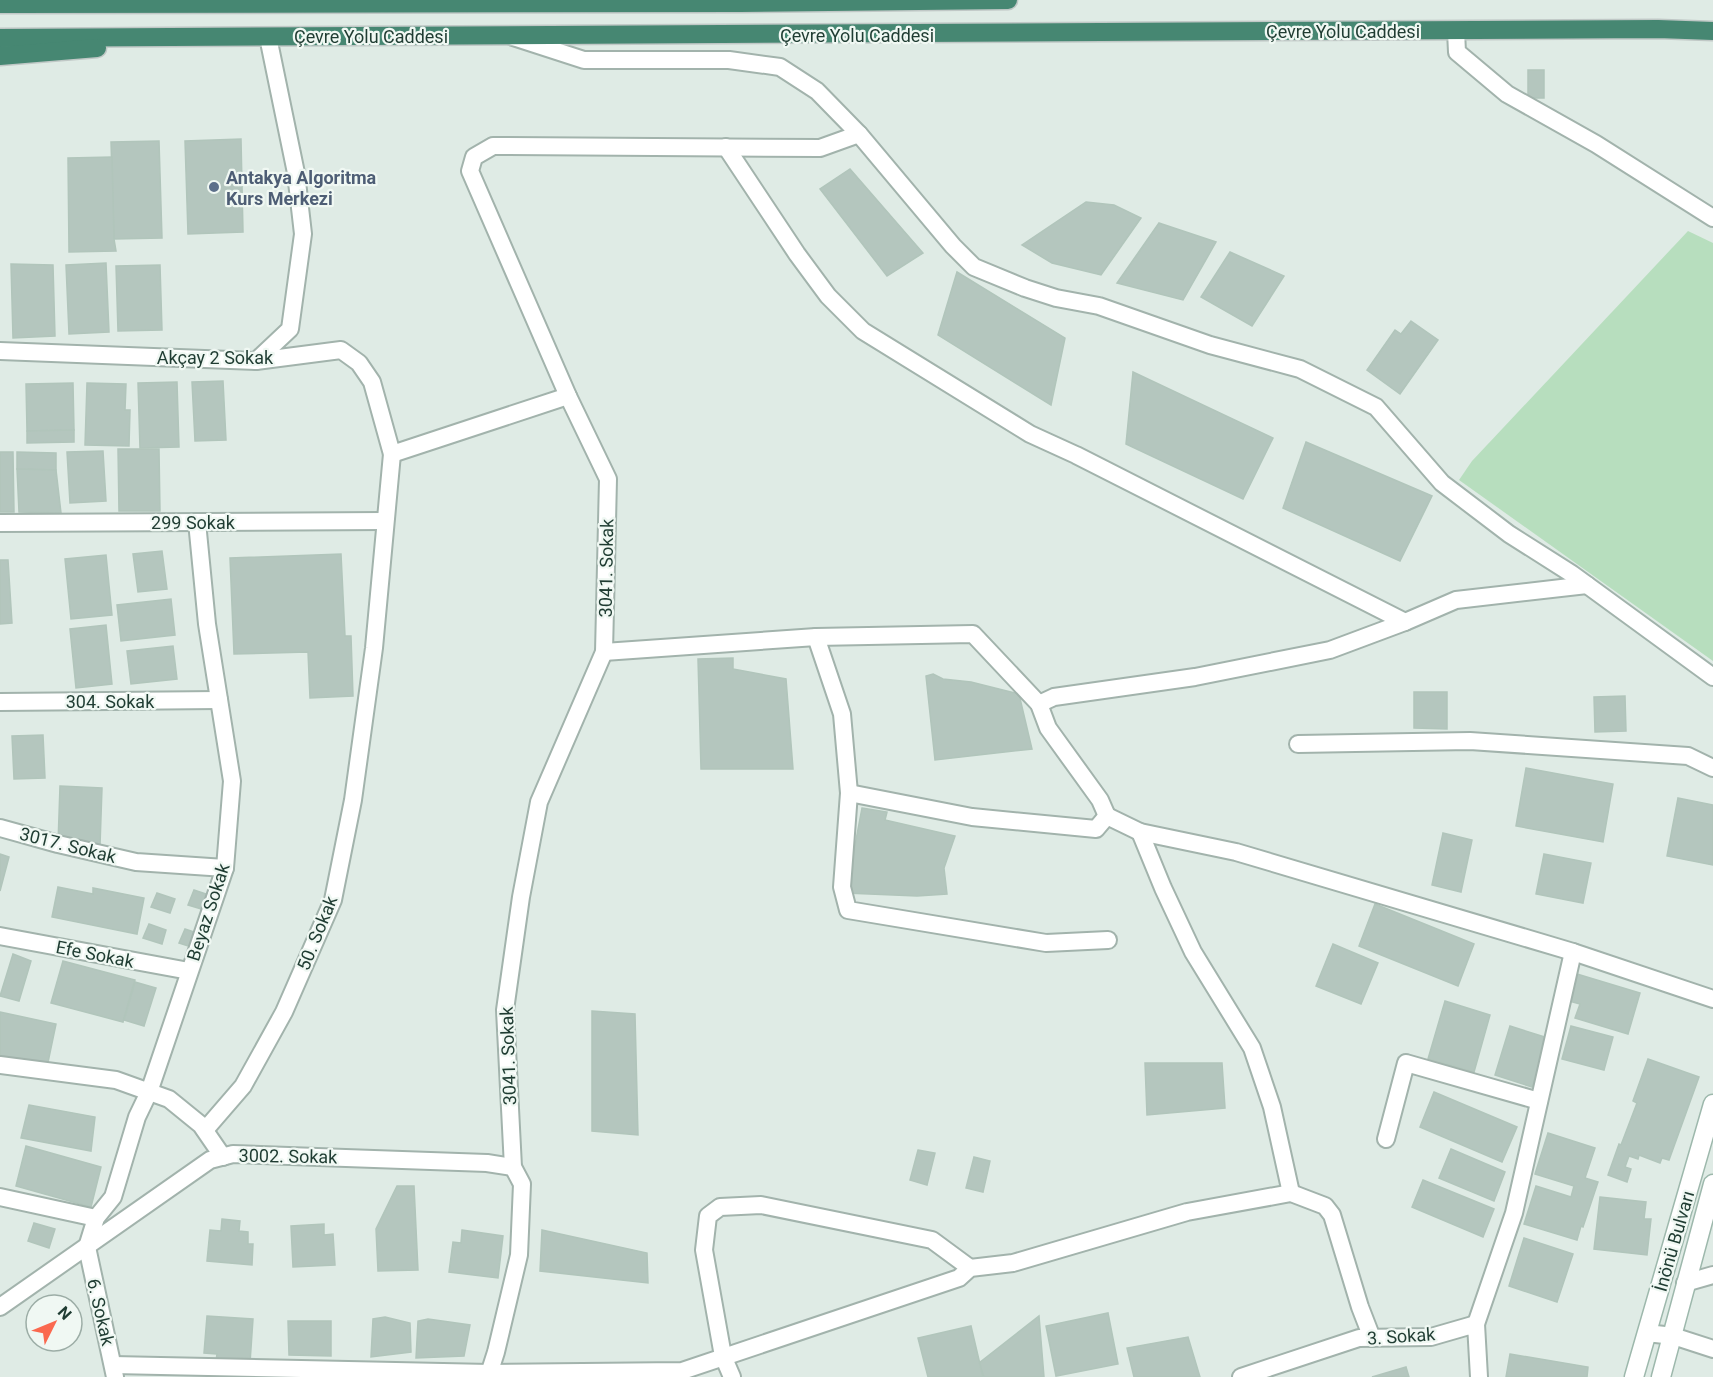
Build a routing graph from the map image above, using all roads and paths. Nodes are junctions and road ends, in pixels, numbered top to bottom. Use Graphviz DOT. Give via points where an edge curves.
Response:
graph roads {
  1 [pos="190,0"];
  2 [pos="1008,0"];
  3 [pos="233,3"];
  4 [pos="0,4"];
  5 [pos="1456,30"];
  6 [pos="1713,31"];
  7 [pos="510,36"];
  8 [pos="238,37"];
  9 [pos="268,37"];
  10 [pos="0,38"];
  11 [pos="0,56"];
  12 [pos="859,135"];
  13 [pos="726,147"];
  14 [pos="1713,218"];
  15 [pos="0,351"];
  16 [pos="256,361"];
  17 [pos="568,396"];
  18 [pos="392,454"];
  19 [pos="385,521"];
  20 [pos="197,522"];
  21 [pos="0,523"];
  22 [pos="1587,585"];
  23 [pos="1405,622"];
  24 [pos="816,637"];
  25 [pos="604,652"];
  26 [pos="1713,677"];
  27 [pos="219,700"];
  28 [pos="0,702"];
  29 [pos="1039,704"];
  30 [pos="1298,744"];
  31 [pos="1713,768"];
  32 [pos="849,793"];
  33 [pos="1107,816"];
  34 [pos="0,828"];
  35 [pos="1140,832"];
  36 [pos="225,868"];
  37 [pos="0,936"];
  38 [pos="1108,939"];
  39 [pos="1573,952"];
  40 [pos="189,971"];
  41 [pos="1713,999"];
  42 [pos="0,1065"];
  43 [pos="149,1092"];
  44 [pos="1539,1101"];
  45 [pos="1713,1104"];
  46 [pos="205,1130"];
  47 [pos="1386,1139"];
  48 [pos="223,1157"];
  49 [pos="513,1167"];
  50 [pos="1713,1184"];
  51 [pos="1291,1193"];
  52 [pos="0,1197"];
  53 [pos="96,1218"];
  54 [pos="87,1247"];
  55 [pos="970,1268"];
  56 [pos="1713,1275"];
  57 [pos="1685,1283"];
  58 [pos="0,1307"];
  59 [pos="1476,1324"];
  60 [pos="1647,1333"];
  61 [pos="1672,1336"];
  62 [pos="1372,1338"];
  63 [pos="1713,1349"];
  64 [pos="723,1356"];
  65 [pos="114,1371"];
  66 [pos="489,1375"];
  67 [pos="732,1377"];
  68 [pos="1241,1377"];
  69 [pos="1479,1377"];
  70 [pos="1635,1377"];
  71 [pos="1661,1377"];
  1 -- 3 [label="highway"];
  2 -- 3 [label="highway, Çevre Yolu Caddesi"];
  3 -- 4 [label="highway, Çevre Yolu Caddesi"];
  5 -- 6 [label="highway, Çevre Yolu Caddesi"];
  5 -- 7 [label="highway, Çevre Yolu Caddesi"];
  5 -- 14 [label="street" via="1457,52 1507,93"];
  7 -- 9 [label="highway, Çevre Yolu Caddesi"];
  7 -- 12 [label="street" via="584,60 729,60 780,66 817,91"];
  8 -- 9 [label="highway, Çevre Yolu Caddesi"];
  8 -- 10 [label="highway, Çevre Yolu Caddesi"];
  8 -- 11 [label="highway"];
  9 -- 16 [label="street" via="296,173 303,234 290,329"];
  12 -- 13 [label="street, 3041. Sokak" via="820,148"];
  12 -- 22 [label="street" via="975,267 1056,298 1098,306 1210,345 1300,369 1376,407 1442,483 1509,534"];
  13 -- 17 [label="street, 3041. Sokak" via="493,146 474,157 470,171"];
  13 -- 23 [label="street" via="828,296 863,331 1030,435 1087,460"];
  15 -- 16 [label="street, Akçay 2 Sokak"];
  16 -- 18 [label="street, Akçay 2 Sokak" via="341,350 359,363 372,382"];
  17 -- 18 [label="street"];
  17 -- 25 [label="street, 3041. Sokak" via="608,479"];
  18 -- 19 [label="street, 50. Sokak"];
  19 -- 20 [label="street, 299 Sokak"];
  19 -- 46 [label="street, 50. Sokak" via="374,648 355,789 333,900 267,1044 243,1086"];
  20 -- 21 [label="street, 299 Sokak"];
  20 -- 27 [label="street, Beyaz Sokak"];
  22 -- 23 [label="street" via="1456,600"];
  22 -- 26 [label="street"];
  23 -- 29 [label="street" via="1330,650 1195,677 1054,697"];
  24 -- 25 [label="street"];
  24 -- 29 [label="street" via="973,634"];
  24 -- 32 [label="street" via="842,714"];
  25 -- 49 [label="street, 3041. Sokak" via="539,802 521,897 505,1010"];
  27 -- 28 [label="street, 304. Sokak"];
  27 -- 36 [label="street, Beyaz Sokak" via="232,780"];
  29 -- 33 [label="street" via="1048,728 1100,800"];
  30 -- 31 [label="street" via="1470,741 1688,756"];
  32 -- 33 [label="street" via="972,817 1096,829"];
  32 -- 38 [label="street" via="842,887 848,910 1046,943"];
  33 -- 35 [label="street"];
  34 -- 36 [label="street, 3017. Sokak" via="136,862"];
  35 -- 39 [label="street" via="1236,852"];
  35 -- 51 [label="street" via="1193,952 1252,1048 1272,1107"];
  36 -- 40 [label="street, Beyaz Sokak"];
  37 -- 40 [label="street, Efe Sokak"];
  39 -- 41 [label="street"];
  39 -- 44 [label="street"];
  40 -- 43 [label="street, Beyaz Sokak"];
  42 -- 43 [label="street" via="116,1080"];
  43 -- 46 [label="street" via="169,1099"];
  43 -- 53 [label="street, Beyaz Sokak" via="137,1117 113,1197"];
  44 -- 47 [label="street" via="1406,1063"];
  44 -- 59 [label="street" via="1514,1213"];
  45 -- 60 [label="main road, İnönü Bulvarı"];
  46 -- 48 [label="street"];
  48 -- 49 [label="street, 3002. Sokak" via="233,1154 374,1158"];
  48 -- 54 [label="street, 3002. Sokak" via="210,1160"];
  49 -- 66 [label="street, 3041. Sokak" via="522,1184 519,1255"];
  50 -- 57 [label="main road, İnönü Bulvarı"];
  51 -- 55 [label="street" via="1187,1212 1013,1263"];
  51 -- 62 [label="street" via="1325,1206 1332,1215"];
  52 -- 53 [label="street"];
  53 -- 54 [label="street, Beyaz Sokak"];
  54 -- 58 [label="street, 3002. Sokak"];
  54 -- 65 [label="street, 6. Sokak"];
  55 -- 64 [label="street" via="959,1278"];
  55 -- 64 [label="street" via="932,1240 761,1205 720,1207 708,1216 704,1250"];
  56 -- 57 [label="street"];
  57 -- 61 [label="main road, İnönü Bulvarı"];
  59 -- 62 [label="street, 3. Sokak" via="1431,1336"];
  59 -- 69 [label="street"];
  60 -- 61 [label="street"];
  60 -- 70 [label="main road, İnönü Bulvarı"];
  61 -- 63 [label="street"];
  61 -- 71 [label="main road, İnönü Bulvarı"];
  62 -- 68 [label="street, 3. Sokak" via="1359,1338"];
  64 -- 66 [label="street" via="682,1371"];
  64 -- 67 [label="street"];
  65 -- 66 [label="street"];
}
